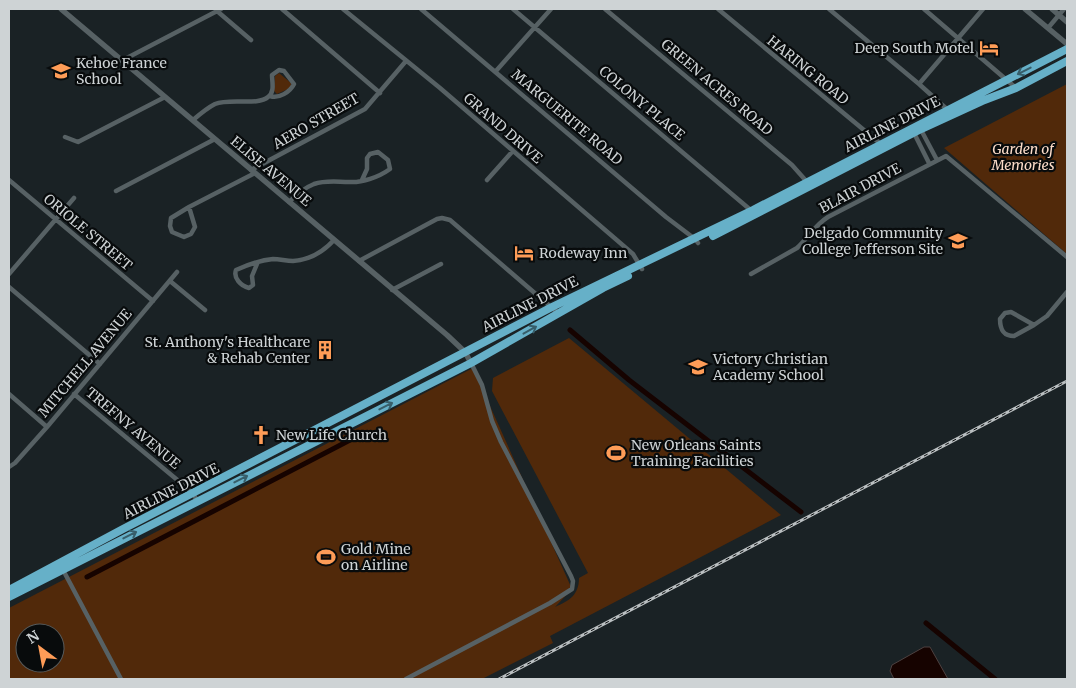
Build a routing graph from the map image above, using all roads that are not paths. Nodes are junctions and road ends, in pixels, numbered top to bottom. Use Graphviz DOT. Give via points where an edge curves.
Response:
graph roads {
  1 [pos="61,9"];
  2 [pos="282,9"];
  3 [pos="343,9"];
  4 [pos="421,9"];
  5 [pos="513,9"];
  6 [pos="551,9"];
  7 [pos="605,9"];
  8 [pos="718,9"];
  9 [pos="829,9"];
  10 [pos="924,9"];
  11 [pos="984,9"];
  12 [pos="1025,9"];
  13 [pos="1052,9"];
  14 [pos="1064,9"];
  15 [pos="219,10"];
  16 [pos="1059,15"];
  17 [pos="1067,22"];
  18 [pos="535,28"];
  19 [pos="1048,28"];
  20 [pos="959,38"];
  21 [pos="251,40"];
  22 [pos="1067,44"];
  23 [pos="1067,49"];
  24 [pos="123,60"];
  25 [pos="1067,60"];
  26 [pos="406,61"];
  27 [pos="496,72"];
  28 [pos="1008,79"];
  29 [pos="919,84"];
  30 [pos="1016,88"];
  31 [pos="380,93"];
  32 [pos="270,96"];
  33 [pos="165,97"];
  34 [pos="949,112"];
  35 [pos="193,120"];
  36 [pos="916,128"];
  37 [pos="65,137"];
  38 [pos="215,139"];
  39 [pos="882,146"];
  40 [pos="512,152"];
  41 [pos="936,160"];
  42 [pos="929,163"];
  43 [pos="253,172"];
  44 [pos="9,180"];
  45 [pos="362,180"];
  46 [pos="487,180"];
  47 [pos="808,184"];
  48 [pos="116,191"];
  49 [pos="74,198"];
  50 [pos="289,202"];
  51 [pos="189,208"];
  52 [pos="754,213"];
  53 [pos="56,220"];
  54 [pos="334,240"];
  55 [pos="696,241"];
  56 [pos="1067,257"];
  57 [pos="359,261"];
  58 [pos="257,264"];
  59 [pos="441,264"];
  60 [pos="641,267"];
  61 [pos="177,272"];
  62 [pos="9,274"];
  63 [pos="751,274"];
  64 [pos="170,281"];
  65 [pos="9,287"];
  66 [pos="392,290"];
  67 [pos="1067,292"];
  68 [pos="153,301"];
  69 [pos="552,307"];
  70 [pos="205,310"];
  71 [pos="559,314"];
  72 [pos="1034,325"];
  73 [pos="465,352"];
  74 [pos="471,363"];
  75 [pos="100,364"];
  76 [pos="9,394"];
  77 [pos="74,394"];
  78 [pos="353,411"];
  79 [pos="357,420"];
  80 [pos="47,426"];
  81 [pos="9,467"];
  82 [pos="193,493"];
  83 [pos="197,501"];
  84 [pos="61,566"];
  85 [pos="9,590"];
  86 [pos="9,597"];
  87 [pos="121,679"];
  88 [pos="406,679"];
  1 -- 24 [label="street, ELISE AVENUE"];
  2 -- 31 [label="street"];
  3 -- 26 [label="street, GRAND DRIVE"];
  4 -- 27 [label="street, MARGUERITE ROAD"];
  5 -- 18 [label="street, COLONY PLACE"];
  6 -- 18 [label="street"];
  7 -- 47 [label="street, GREEN ACRES ROAD" via="792,165"];
  8 -- 39 [label="street, HARING ROAD"];
  9 -- 29 [label="street"];
  10 -- 20 [label="street"];
  11 -- 20 [label="street"];
  12 -- 19 [label="street"];
  13 -- 16 [label="street"];
  14 -- 16 [label="street"];
  15 -- 21 [label="street"];
  15 -- 24 [label="street"];
  16 -- 17 [label="street"];
  16 -- 19 [label="street"];
  18 -- 27 [label="street"];
  18 -- 52 [label="street, COLONY PLACE"];
  19 -- 22 [label="street"];
  20 -- 28 [label="street"];
  20 -- 29 [label="street"];
  23 -- 28 [label="highway, AIRLINE DRIVE, one-way"];
  24 -- 33 [label="street, ELISE AVENUE"];
  25 -- 30 [label="highway, AIRLINE DRIVE"];
  26 -- 31 [label="street, AERO STREET"];
  26 -- 40 [label="street, GRAND DRIVE"];
  27 -- 55 [label="street, MARGUERITE ROAD"];
  28 -- 30 [label="street"];
  28 -- 34 [label="highway, AIRLINE DRIVE"];
  29 -- 34 [label="street"];
  30 -- 34 [label="highway, AIRLINE DRIVE"];
  31 -- 43 [label="street, AERO STREET" via="365,109"];
  32 -- 32 [label="street" via="285,94 292,89 294,84 284,71 279,70 272,75"];
  32 -- 35 [label="street" via="259,101 215,104"];
  33 -- 35 [label="street, ELISE AVENUE"];
  33 -- 37 [label="street" via="78,142"];
  34 -- 36 [label="highway, AIRLINE DRIVE"];
  35 -- 38 [label="street, ELISE AVENUE"];
  36 -- 39 [label="highway, AIRLINE DRIVE"];
  36 -- 41 [label="street"];
  36 -- 42 [label="street"];
  38 -- 43 [label="street, ELISE AVENUE"];
  38 -- 48 [label="street"];
  39 -- 47 [label="highway, AIRLINE DRIVE"];
  40 -- 46 [label="street"];
  40 -- 60 [label="street, GRAND DRIVE" via="634,254"];
  41 -- 42 [label="street, BLAIR DRIVE"];
  41 -- 56 [label="street" via="946,156 950,158"];
  42 -- 63 [label="street, BLAIR DRIVE" via="828,217 803,243"];
  43 -- 50 [label="street, ELISE AVENUE"];
  43 -- 51 [label="street, AERO STREET"];
  44 -- 53 [label="street, ORIOLE STREET"];
  45 -- 45 [label="street" via="370,154 378,152 388,160 390,169"];
  45 -- 50 [label="street" via="315,184"];
  47 -- 52 [label="highway, AIRLINE DRIVE"];
  49 -- 53 [label="street"];
  50 -- 54 [label="street, ELISE AVENUE"];
  51 -- 51 [label="street" via="171,218 172,232 184,237 195,227"];
  52 -- 55 [label="highway, AIRLINE DRIVE"];
  53 -- 62 [label="street"];
  53 -- 68 [label="street, ORIOLE STREET"];
  54 -- 57 [label="street, ELISE AVENUE"];
  54 -- 58 [label="street" via="328,247 304,259 262,260"];
  55 -- 60 [label="highway, AIRLINE DRIVE"];
  57 -- 66 [label="street, ELISE AVENUE"];
  57 -- 69 [label="street" via="444,218"];
  58 -- 58 [label="street" via="247,264 236,270 236,278 244,287 252,285"];
  59 -- 66 [label="street"];
  60 -- 69 [label="highway, AIRLINE DRIVE"];
  60 -- 71 [label="highway, AIRLINE DRIVE"];
  61 -- 64 [label="street, MITCHELL AVENUE"];
  64 -- 68 [label="street, MITCHELL AVENUE"];
  64 -- 70 [label="street"];
  65 -- 75 [label="street"];
  66 -- 73 [label="street, ELISE AVENUE"];
  67 -- 72 [label="street" via="1047,316"];
  68 -- 75 [label="street, MITCHELL AVENUE"];
  69 -- 71 [label="street"];
  69 -- 73 [label="highway, AIRLINE DRIVE"];
  74 -- 71 [label="highway, AIRLINE DRIVE, one-way"];
  72 -- 72 [label="street" via="1009,336 1001,330 1000,319 1011,312"];
  73 -- 74 [label="street"];
  73 -- 78 [label="highway, AIRLINE DRIVE"];
  79 -- 74 [label="highway, AIRLINE DRIVE, one-way"];
  74 -- 88 [label="street" via="484,390 495,428 571,576 572,589"];
  75 -- 77 [label="street, MITCHELL AVENUE"];
  76 -- 80 [label="street"];
  77 -- 80 [label="street, MITCHELL AVENUE"];
  77 -- 82 [label="street, TREFNY AVENUE"];
  78 -- 79 [label="highway"];
  78 -- 82 [label="highway, AIRLINE DRIVE"];
  83 -- 79 [label="highway, AIRLINE DRIVE, one-way"];
  80 -- 81 [label="street, MITCHELL AVENUE"];
  82 -- 83 [label="street, TREFNY AVENUE"];
  82 -- 84 [label="highway, AIRLINE DRIVE"];
  84 -- 83 [label="highway, AIRLINE DRIVE, one-way"];
  84 -- 85 [label="highway, AIRLINE DRIVE"];
  84 -- 86 [label="highway, AIRLINE DRIVE"];
  84 -- 87 [label="street"];
}
